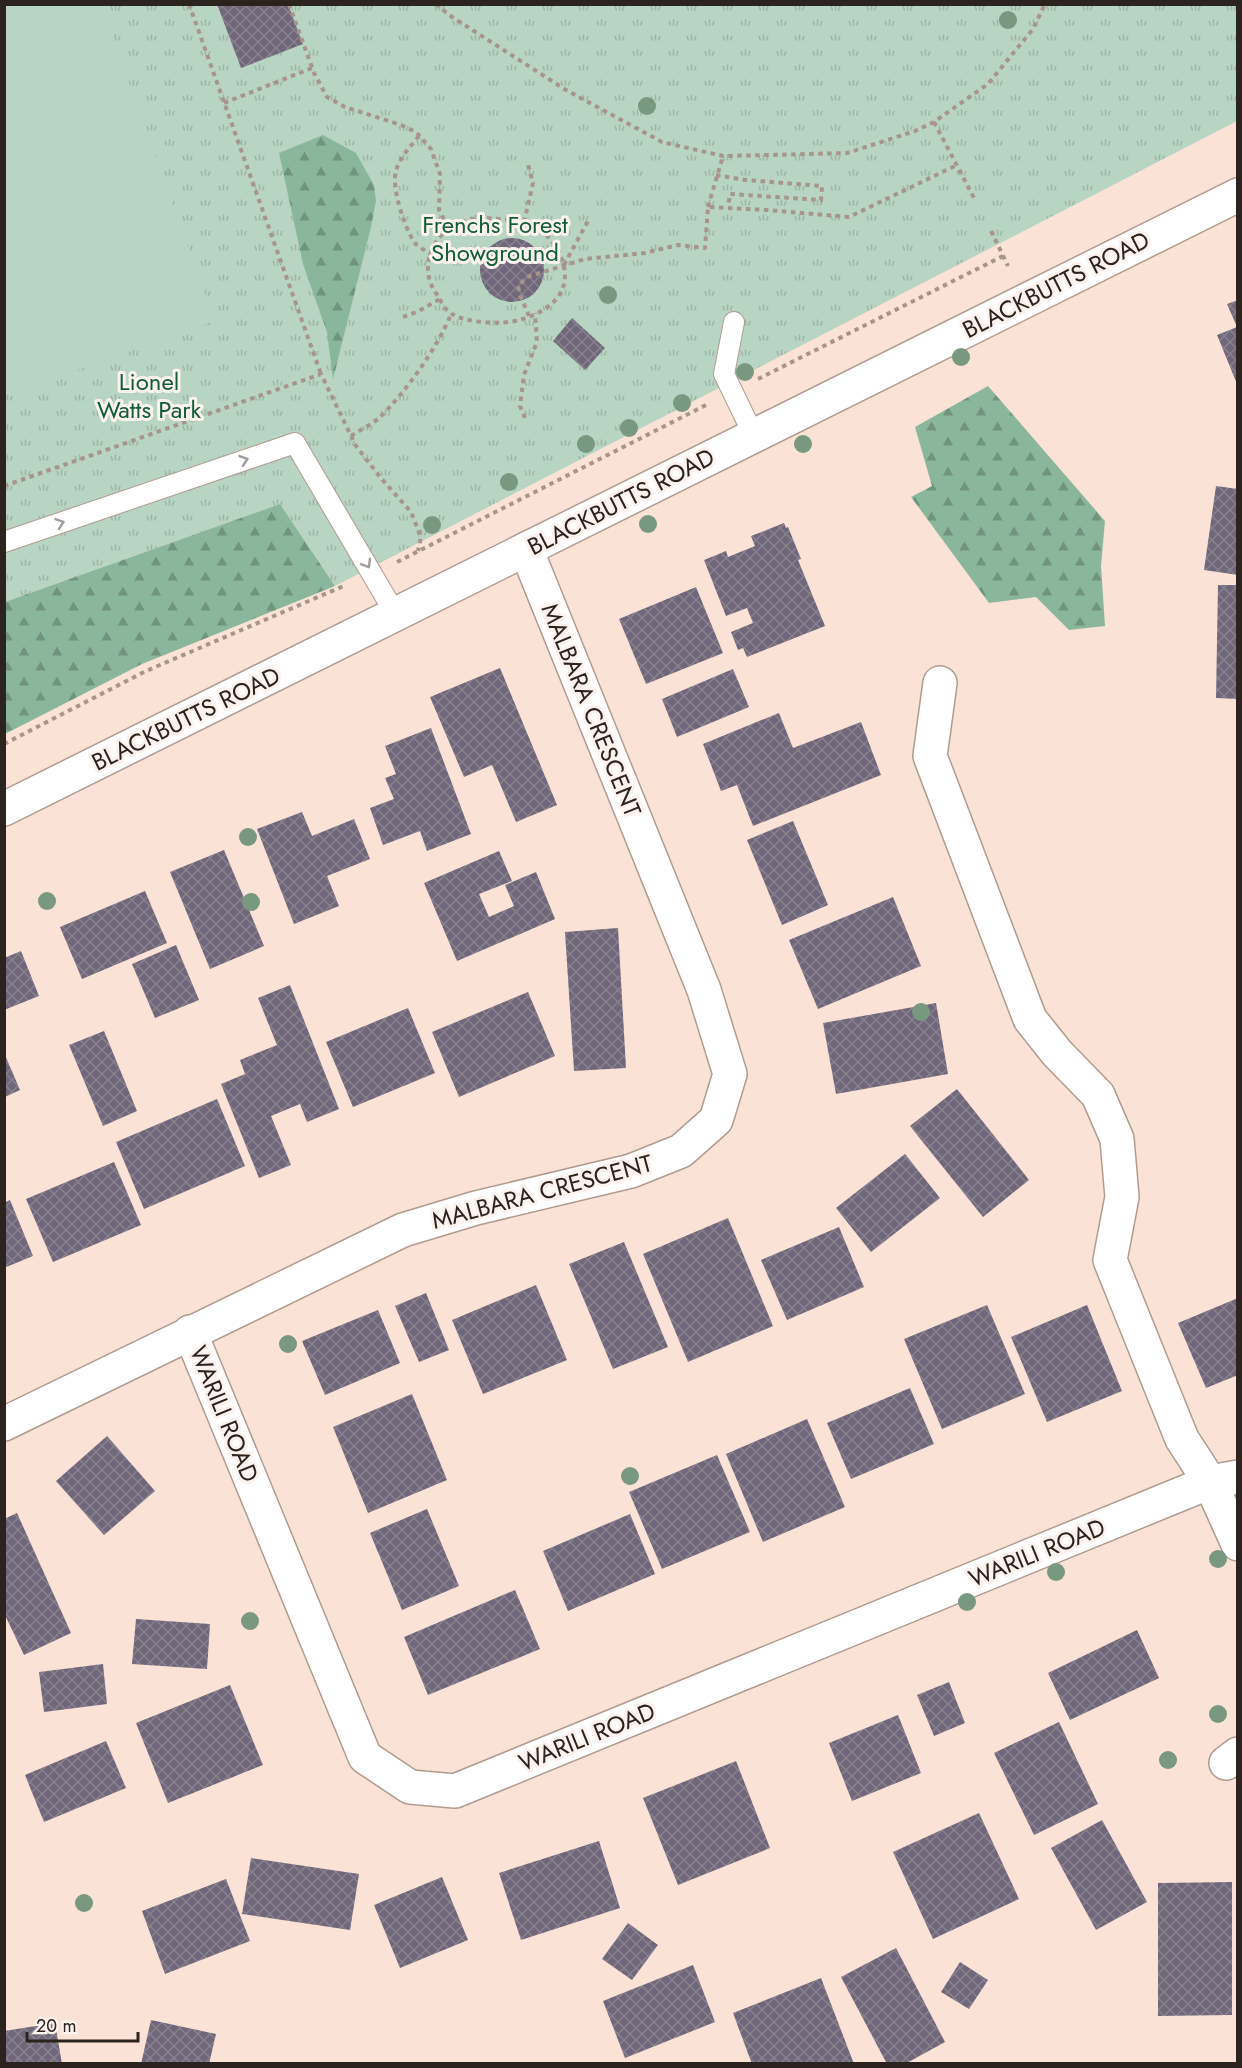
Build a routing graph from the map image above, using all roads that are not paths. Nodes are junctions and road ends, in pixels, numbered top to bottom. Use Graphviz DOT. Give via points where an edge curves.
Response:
graph roads {
  1 [pos="1238,195"];
  2 [pos="734,322"];
  3 [pos="754,436"];
  4 [pos="4,542"];
  5 [pos="526,549"];
  6 [pos="396,615"];
  7 [pos="940,683"];
  8 [pos="4,809"];
  9 [pos="190,1332"];
  10 [pos="4,1424"];
  11 [pos="1224,1479"];
  12 [pos="1238,1544"];
  1 -- 3 [label="street, BLACKBUTTS ROAD"];
  2 -- 3 [label="lane" via="724,374"];
  3 -- 5 [label="street, BLACKBUTTS ROAD"];
  4 -- 6 [label="lane, one-way" via="295,443"];
  5 -- 6 [label="street, BLACKBUTTS ROAD"];
  5 -- 9 [label="street, MALBARA CRESCENT" via="704,990 730,1074 716,1120 681,1151 631,1171 476,1208 403,1230"];
  6 -- 8 [label="street, BLACKBUTTS ROAD"];
  7 -- 11 [label="street" via="930,756 1030,1019 1098,1095 1117,1138 1122,1197 1110,1260 1182,1439"];
  9 -- 10 [label="street, MALBARA CRESCENT"];
  9 -- 11 [label="street, WARILI ROAD" via="365,1757 410,1787 455,1791"];
  11 -- 12 [label="street"];
}
